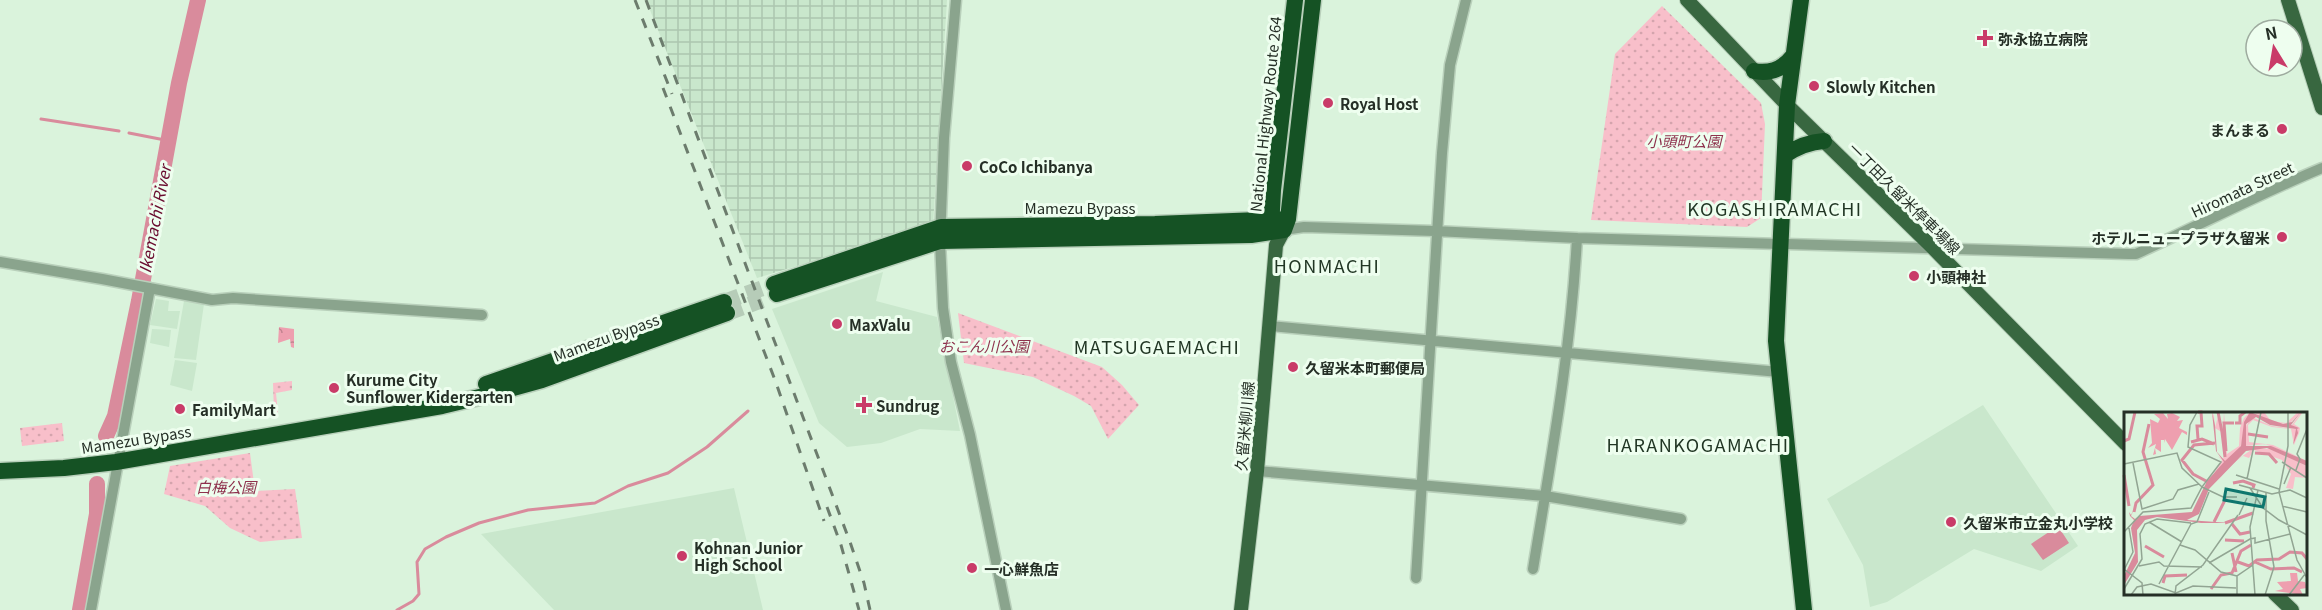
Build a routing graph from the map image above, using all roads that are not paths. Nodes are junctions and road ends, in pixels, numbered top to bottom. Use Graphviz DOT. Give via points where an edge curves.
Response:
graph roads {
  1 [pos="956,0"];
  2 [pos="1295,0"];
  3 [pos="1313,0"];
  4 [pos="1466,0"];
  5 [pos="1687,0"];
  6 [pos="1801,0"];
  7 [pos="2288,0"];
  8 [pos="1793,56"];
  9 [pos="1754,71"];
  10 [pos="1787,105"];
  11 [pos="2322,108"];
  12 [pos="1824,141"];
  13 [pos="1785,155"];
  14 [pos="2322,168"];
  15 [pos="1278,229"];
  16 [pos="1436,231"];
  17 [pos="941,234"];
  18 [pos="1578,238"];
  19 [pos="1782,244"];
  20 [pos="1932,248"];
  21 [pos="0,262"];
  22 [pos="150,288"];
  23 [pos="776,289"];
  24 [pos="725,308"];
  25 [pos="482,315"];
  26 [pos="1269,326"];
  27 [pos="1431,339"];
  28 [pos="1568,352"];
  29 [pos="1779,372"];
  30 [pos="2124,442"];
  31 [pos="117,457"];
  32 [pos="0,461"];
  33 [pos="0,471"];
  34 [pos="1257,471"];
  35 [pos="1421,485"];
  36 [pos="1545,496"];
  37 [pos="1681,519"];
  38 [pos="1533,569"];
  39 [pos="1416,578"];
  40 [pos="2276,595"];
  41 [pos="91,610"];
  42 [pos="1006,610"];
  43 [pos="1241,610"];
  44 [pos="1804,610"];
  45 [pos="2292,610"];
  1 -- 17 [label="street" via="944,138"];
  2 -- 15 [label="highway, National Highway Route 264" via="1273,190"];
  3 -- 15 [label="highway"];
  4 -- 16 [label="street" via="1450,65"];
  5 -- 9 [label="main road, 一丁田久留米停車場線"];
  6 -- 8 [label="highway"];
  7 -- 11 [label="main road"];
  8 -- 9 [label="highway" via="1771,71"];
  8 -- 10 [label="highway"];
  9 -- 10 [label="main road, 一丁田久留米停車場線"];
  10 -- 12 [label="main road, 一丁田久留米停車場線"];
  10 -- 13 [label="highway"];
  12 -- 13 [label="highway" via="1812,142"];
  12 -- 20 [label="main road, 一丁田久留米停車場線"];
  13 -- 19 [label="highway"];
  14 -- 20 [label="street, Hiromata Street" via="2136,254"];
  15 -- 16 [label="street, Hiromata Street"];
  15 -- 17 [label="highway, Mamezu Bypass" via="1251,235"];
  15 -- 26 [label="main road, 久留米柳川線"];
  16 -- 18 [label="street, Hiromata Street"];
  16 -- 27 [label="street"];
  17 -- 23 [label="highway, Mamezu Bypass"];
  17 -- 42 [label="street" via="943,308 951,362"];
  18 -- 19 [label="street, Hiromata Street"];
  18 -- 28 [label="street"];
  19 -- 20 [label="street, Hiromata Street"];
  19 -- 29 [label="highway" via="1776,341"];
  20 -- 30 [label="main road, 一丁田久留米停車場線"];
  21 -- 22 [label="street"];
  22 -- 25 [label="street" via="212,300 233,298"];
  22 -- 31 [label="street"];
  24 -- 31 [label="highway, Mamezu Bypass" via="542,380 492,394 431,408"];
  26 -- 27 [label="street"];
  26 -- 34 [label="main road, 久留米柳川線"];
  27 -- 28 [label="street"];
  27 -- 35 [label="street"];
  28 -- 29 [label="street"];
  28 -- 36 [label="street"];
  29 -- 44 [label="highway"];
  31 -- 32 [label="highway, Mamezu Bypass"];
  31 -- 33 [label="highway, Mamezu Bypass" via="40,470"];
  31 -- 41 [label="street"];
  34 -- 35 [label="street"];
  34 -- 43 [label="main road, 久留米柳川線"];
  35 -- 36 [label="street"];
  35 -- 39 [label="street"];
  36 -- 37 [label="street"];
  36 -- 38 [label="street"];
  40 -- 45 [label="main road"];
}
